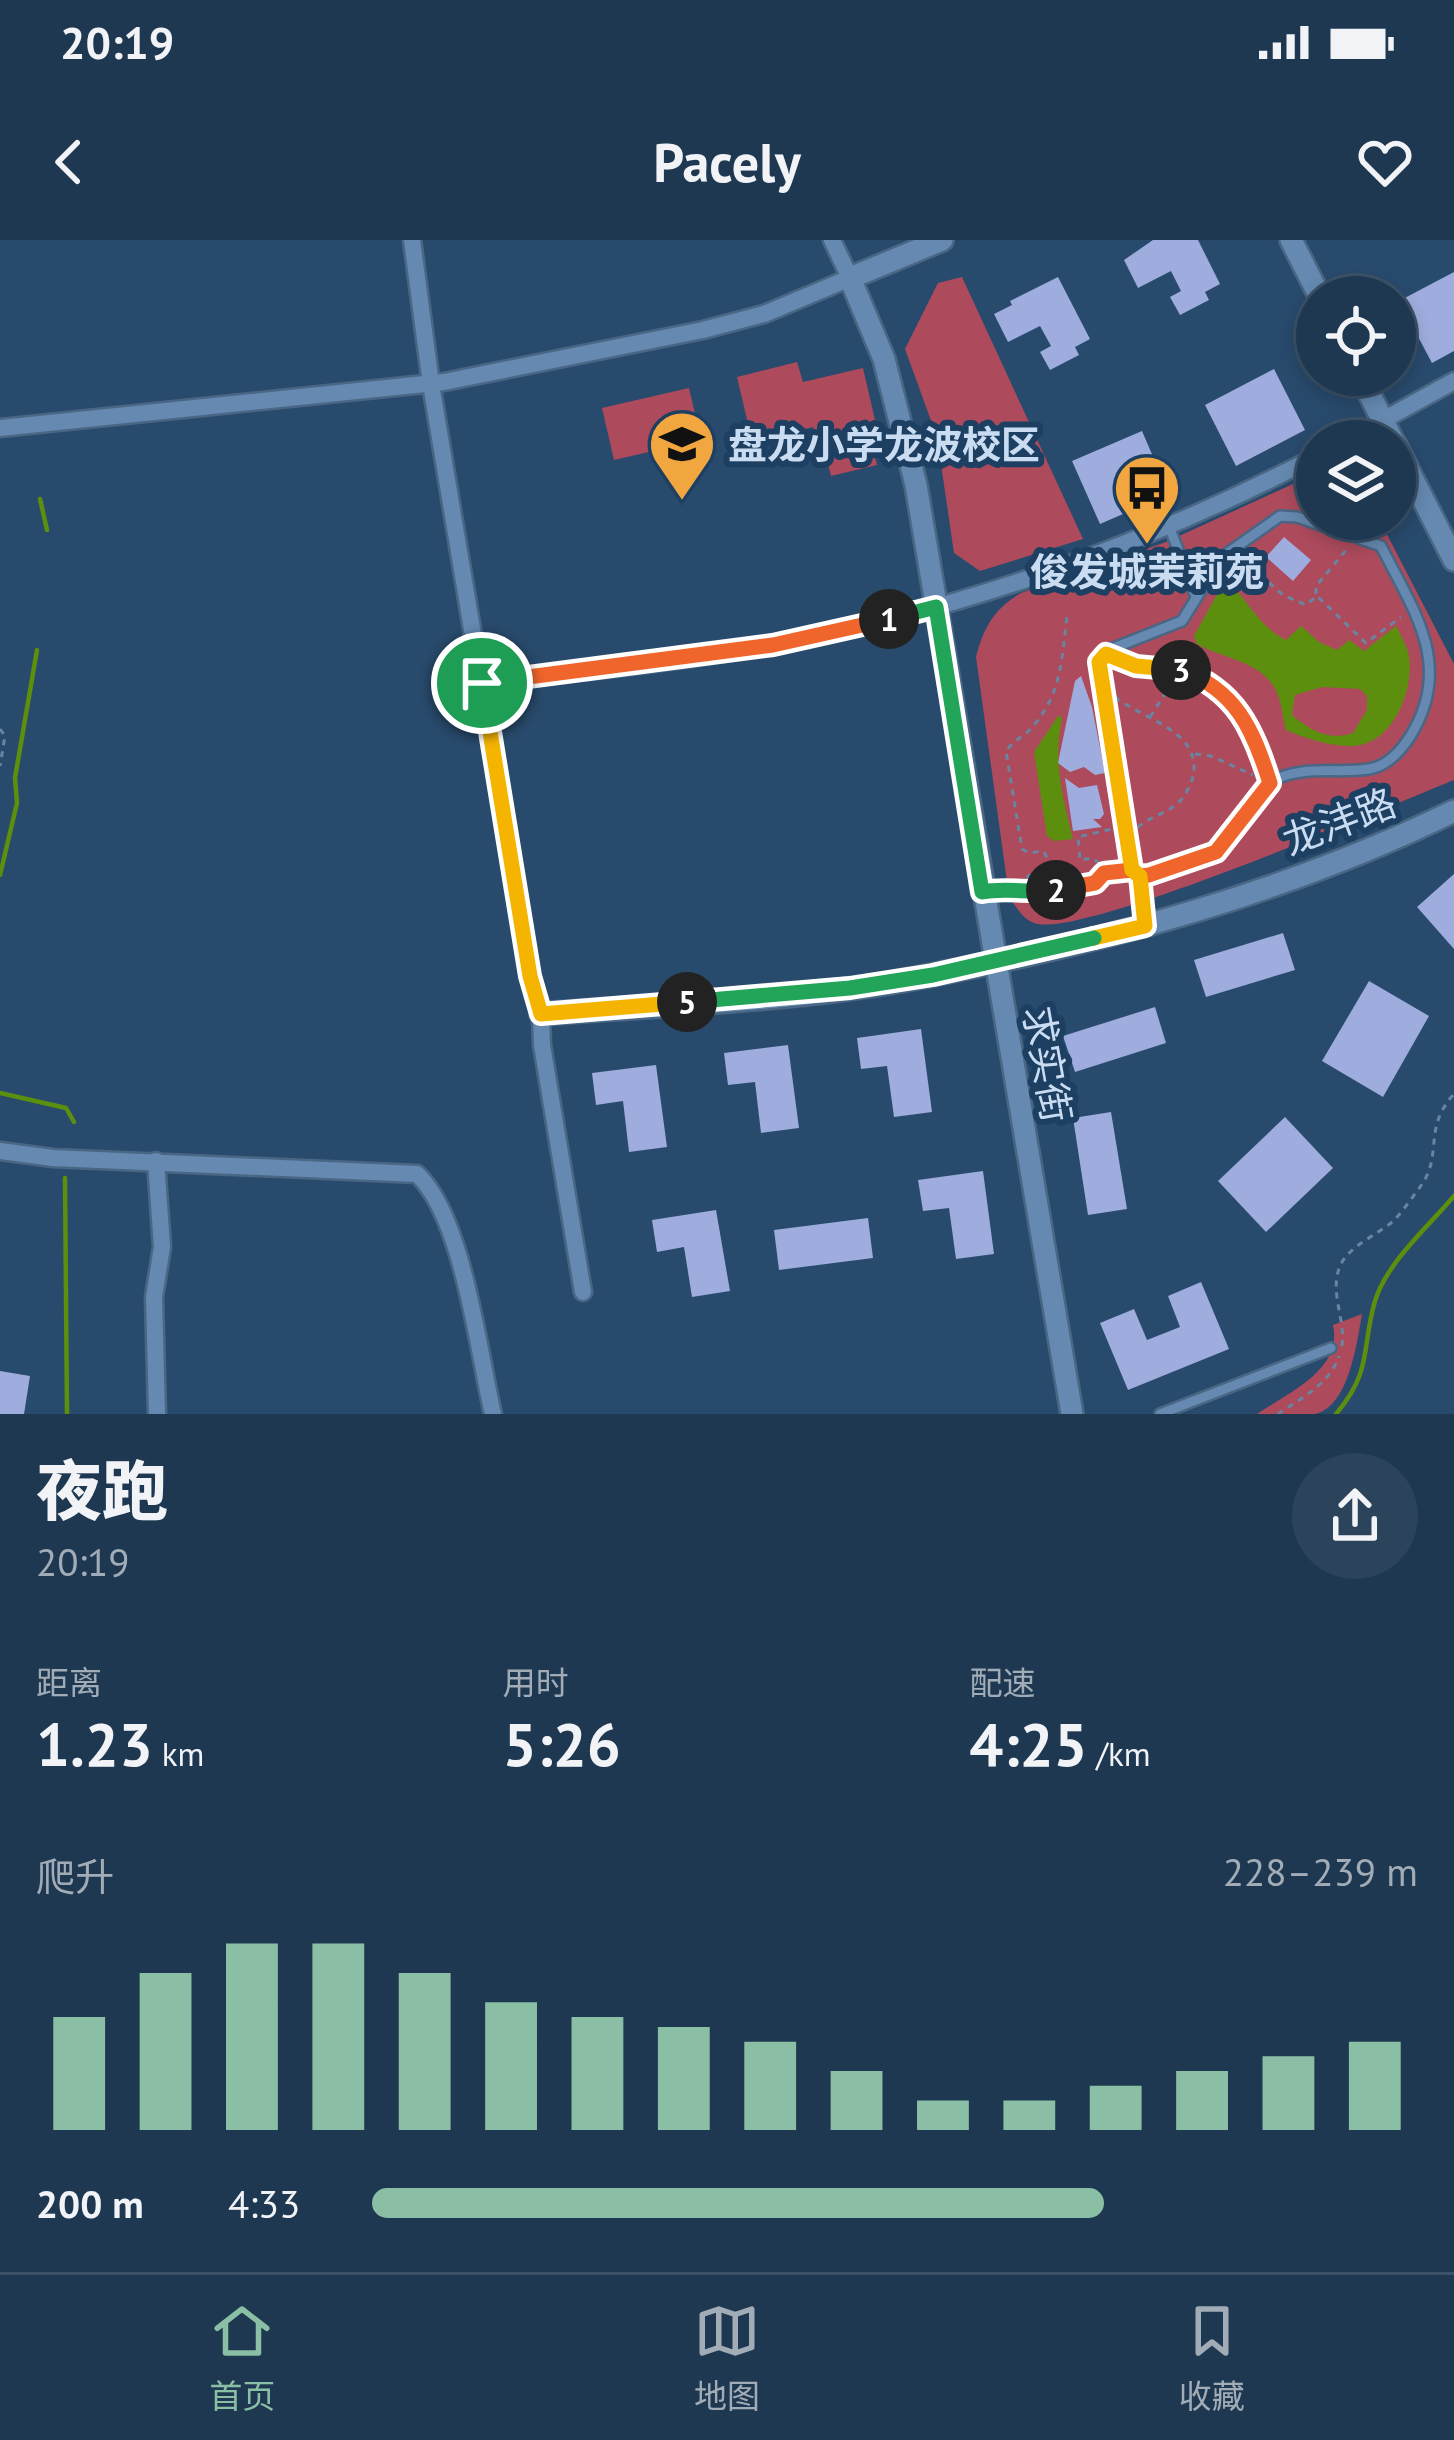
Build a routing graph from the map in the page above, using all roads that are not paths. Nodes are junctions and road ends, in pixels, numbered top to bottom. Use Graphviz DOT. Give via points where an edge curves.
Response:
graph roads {
  1 [pos="412,240"];
  2 [pos="832,240"];
  3 [pos="943,240"];
  4 [pos="1291,240"];
  5 [pos="1309,276"];
  6 [pos="850,278"];
  7 [pos="1454,381"];
  8 [pos="431,383"];
  9 [pos="1408,420"];
  10 [pos="0,428"];
  11 [pos="1296,466"];
  12 [pos="1416,486"];
  13 [pos="1169,526"];
  14 [pos="1454,560"];
  15 [pos="1196,596"];
  16 [pos="936,607"];
  17 [pos="1106,654"];
  18 [pos="482,683"];
  19 [pos="1270,783"];
  20 [pos="1454,812"];
  21 [pos="1136,873"];
  22 [pos="1145,926"];
  23 [pos="993,960"];
  24 [pos="541,1014"];
  25 [pos="0,1151"];
  26 [pos="156,1161"];
  27 [pos="583,1292"];
  28 [pos="1331,1348"];
  29 [pos="157,1414"];
  30 [pos="493,1414"];
  31 [pos="1072,1414"];
  32 [pos="1160,1414"];
  1 -- 8 [label="street"];
  2 -- 6 [label="street, 求实街"];
  3 -- 6 [label="street"];
  4 -- 5 [label="street"];
  6 -- 8 [label="street" via="703,330"];
  6 -- 16 [label="street, 求实街" via="904,428"];
  7 -- 9 [label="street"];
  8 -- 10 [label="street"];
  8 -- 18 [label="street"];
  11 -- 13 [label="street"];
  12 -- 14 [label="street"];
  13 -- 15 [label="lane"];
  13 -- 16 [label="street"];
  15 -- 17 [label="lane" via="1182,621"];
  15 -- 19 [label="lane" via="1222,557 1280,515 1381,546 1413,610 1432,659 1431,683 1407,742 1374,769"];
  16 -- 18 [label="street" via="773,645"];
  16 -- 23 [label="street, 求实街"];
  17 -- 19 [label="lane" via="1201,678 1234,704"];
  17 -- 21 [label="lane" via="1102,686"];
  18 -- 24 [label="street"];
  19 -- 21 [label="lane" via="1216,852"];
  20 -- 22 [label="street, 龙沣路" via="1310,872"];
  21 -- 22 [label="lane"];
  22 -- 23 [label="street, 龙沣路"];
  23 -- 24 [label="street, 龙沣路" via="850,988"];
  23 -- 31 [label="street, 求实街"];
  24 -- 27 [label="street"];
  25 -- 26 [label="street"];
  26 -- 29 [label="street"];
  26 -- 30 [label="street" via="417,1174 451,1230"];
  28 -- 32 [label="lane"];
}
